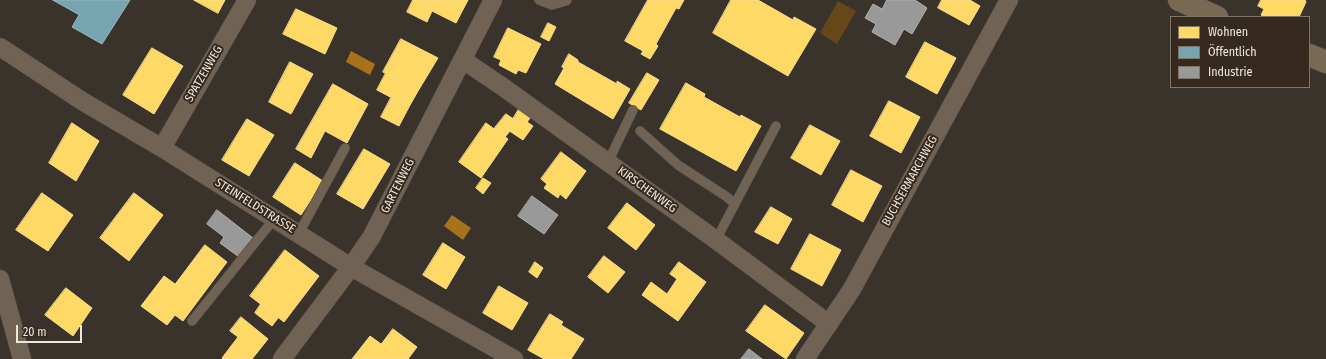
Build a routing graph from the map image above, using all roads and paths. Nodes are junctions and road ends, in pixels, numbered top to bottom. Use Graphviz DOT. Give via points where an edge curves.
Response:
graph roads {
  1 [pos="247,0"];
  2 [pos="494,0"];
  3 [pos="539,0"];
  4 [pos="567,0"];
  5 [pos="1009,0"];
  6 [pos="1179,0"];
  7 [pos="1210,10"];
  8 [pos="0,47"];
  9 [pos="1310,55"];
  10 [pos="463,60"];
  11 [pos="1326,62"];
  12 [pos="633,110"];
  13 [pos="776,126"];
  14 [pos="640,131"];
  15 [pos="162,148"];
  16 [pos="345,148"];
  17 [pos="608,162"];
  18 [pos="735,204"];
  19 [pos="274,219"];
  20 [pos="299,233"];
  21 [pos="716,240"];
  22 [pos="351,267"];
  23 [pos="0,279"];
  24 [pos="192,321"];
  25 [pos="830,324"];
  26 [pos="510,358"];
  27 [pos="22,359"];
  28 [pos="282,359"];
  29 [pos="805,359"];
  1 -- 15 [label="street, SPATZENWEG"];
  2 -- 10 [label="street, GARTENWEG"];
  3 -- 4 [label="lane" via="552,5"];
  5 -- 25 [label="street, BUCHSERMARCHWEG" via="852,289"];
  6 -- 7 [label="main road"];
  8 -- 15 [label="street, STEINFELDSTRASSE"];
  9 -- 11 [label="main road"];
  10 -- 17 [label="street, KIRSCHENWEG"];
  10 -- 22 [label="street, GARTENWEG" via="372,236"];
  12 -- 17 [label="lane"];
  13 -- 18 [label="lane"];
  14 -- 18 [label="lane" via="678,165"];
  15 -- 19 [label="street, STEINFELDSTRASSE"];
  16 -- 20 [label="lane"];
  17 -- 21 [label="street, KIRSCHENWEG"];
  18 -- 21 [label="lane"];
  19 -- 20 [label="street, STEINFELDSTRASSE"];
  19 -- 24 [label="lane"];
  20 -- 22 [label="street, STEINFELDSTRASSE"];
  21 -- 25 [label="street, KIRSCHENWEG"];
  22 -- 26 [label="street, STEINFELDSTRASSE"];
  22 -- 28 [label="street, GARTENWEG"];
  23 -- 27 [label="street"];
  25 -- 29 [label="street, BUCHSERMARCHWEG"];
}
